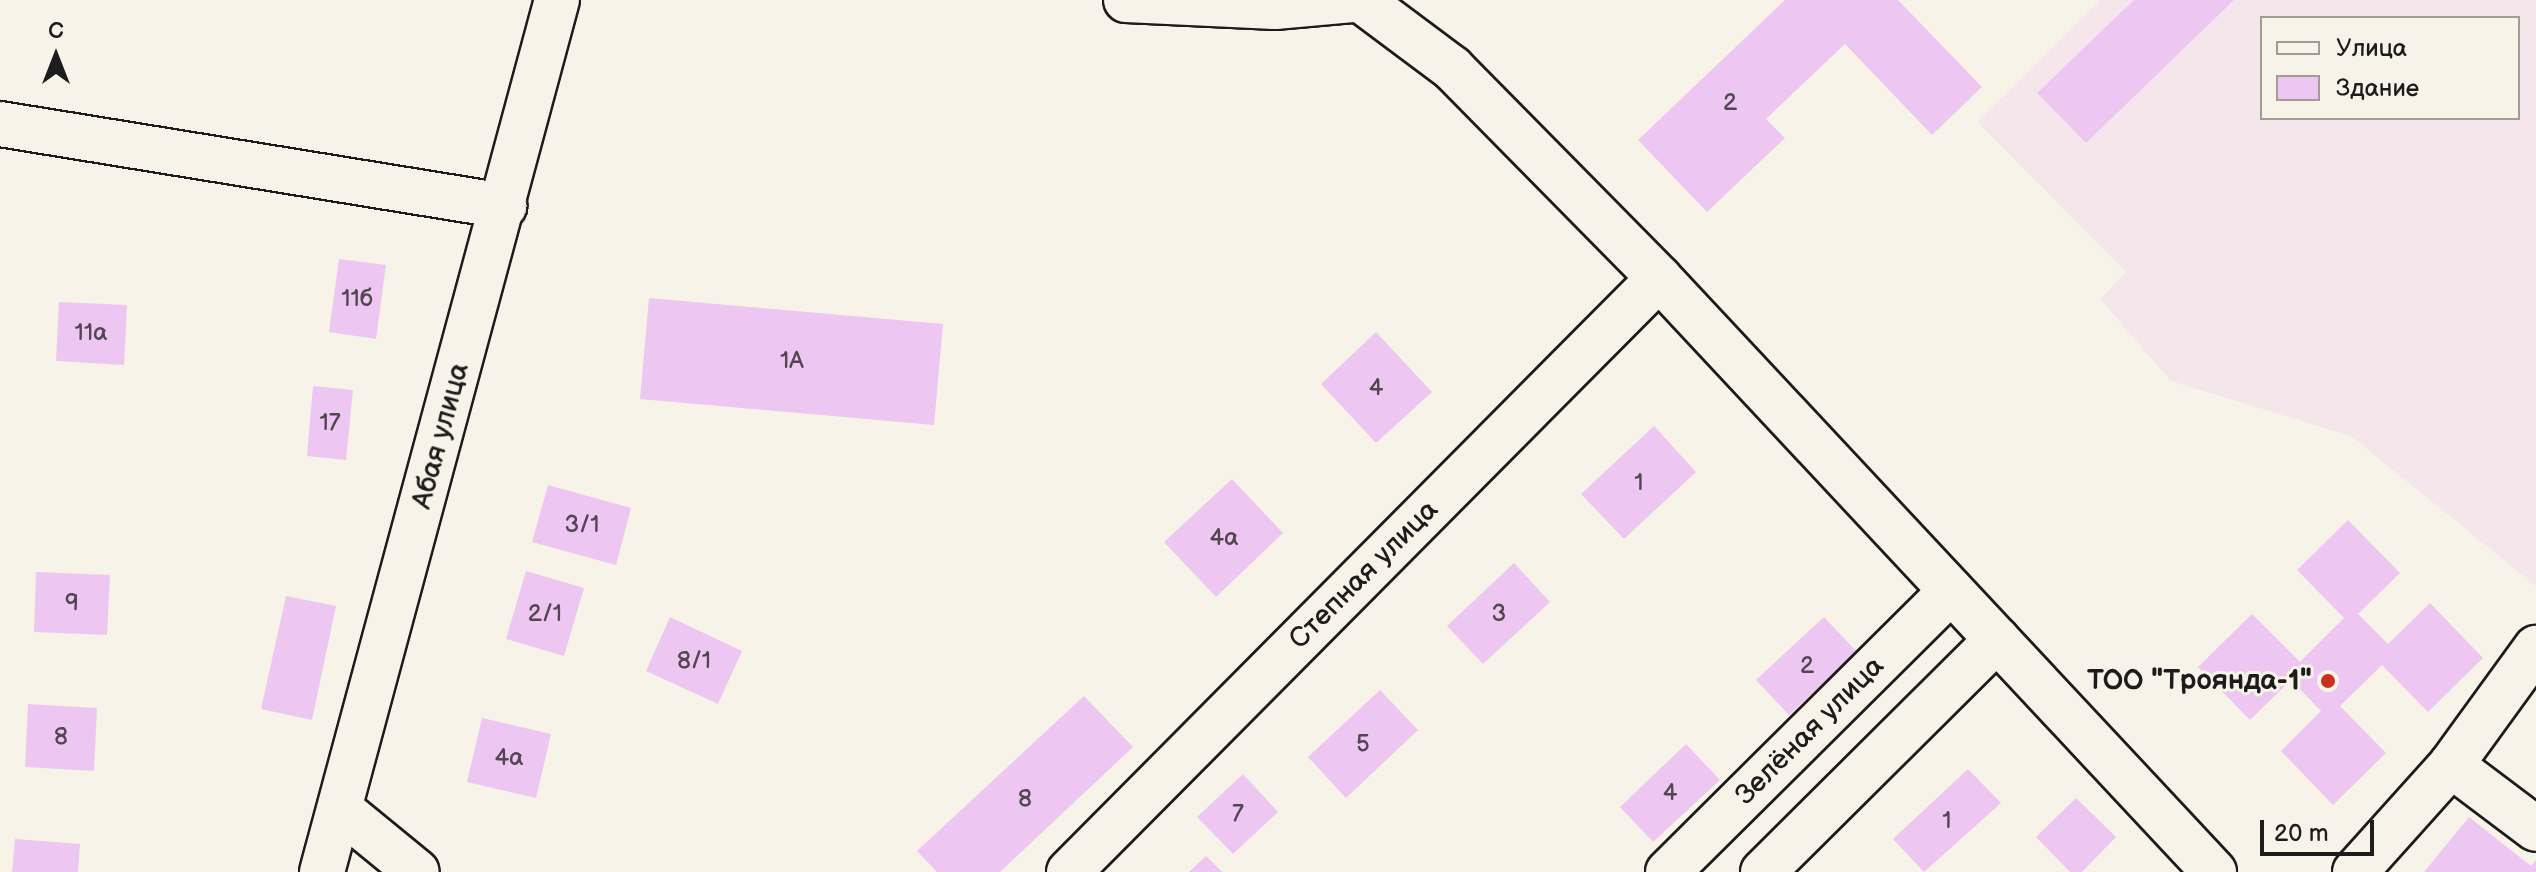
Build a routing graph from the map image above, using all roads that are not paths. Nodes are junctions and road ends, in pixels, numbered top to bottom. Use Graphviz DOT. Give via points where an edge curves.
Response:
graph roads {
  1 [pos="557,0"];
  2 [pos="1126,0"];
  3 [pos="1353,0"];
  4 [pos="1361,0"];
  5 [pos="0,124"];
  6 [pos="504,206"];
  7 [pos="1659,278"];
  8 [pos="1951,591"];
  9 [pos="1997,640"];
  10 [pos="2536,648"];
  11 [pos="2451,765"];
  12 [pos="340,809"];
  13 [pos="2536,829"];
  14 [pos="322,872"];
  15 [pos="417,872"];
  16 [pos="1069,872"];
  17 [pos="1668,872"];
  18 [pos="1763,872"];
  19 [pos="2214,872"];
  20 [pos="2355,872"];
  1 -- 6 [label="street, Абая улица"];
  2 -- 3 [label="street" via="1275,7"];
  4 -- 7 [label="street" via="1452,68"];
  5 -- 6 [label="street"];
  6 -- 12 [label="street, Абая улица"];
  7 -- 8 [label="street"];
  7 -- 16 [label="street, Степная улица"];
  8 -- 9 [label="street"];
  8 -- 17 [label="street, Зелёная улица"];
  9 -- 18 [label="street"];
  9 -- 19 [label="street"];
  10 -- 11 [label="street"];
  11 -- 13 [label="street"];
  11 -- 20 [label="street"];
  12 -- 14 [label="street, Абая улица"];
  12 -- 15 [label="street"];
}
